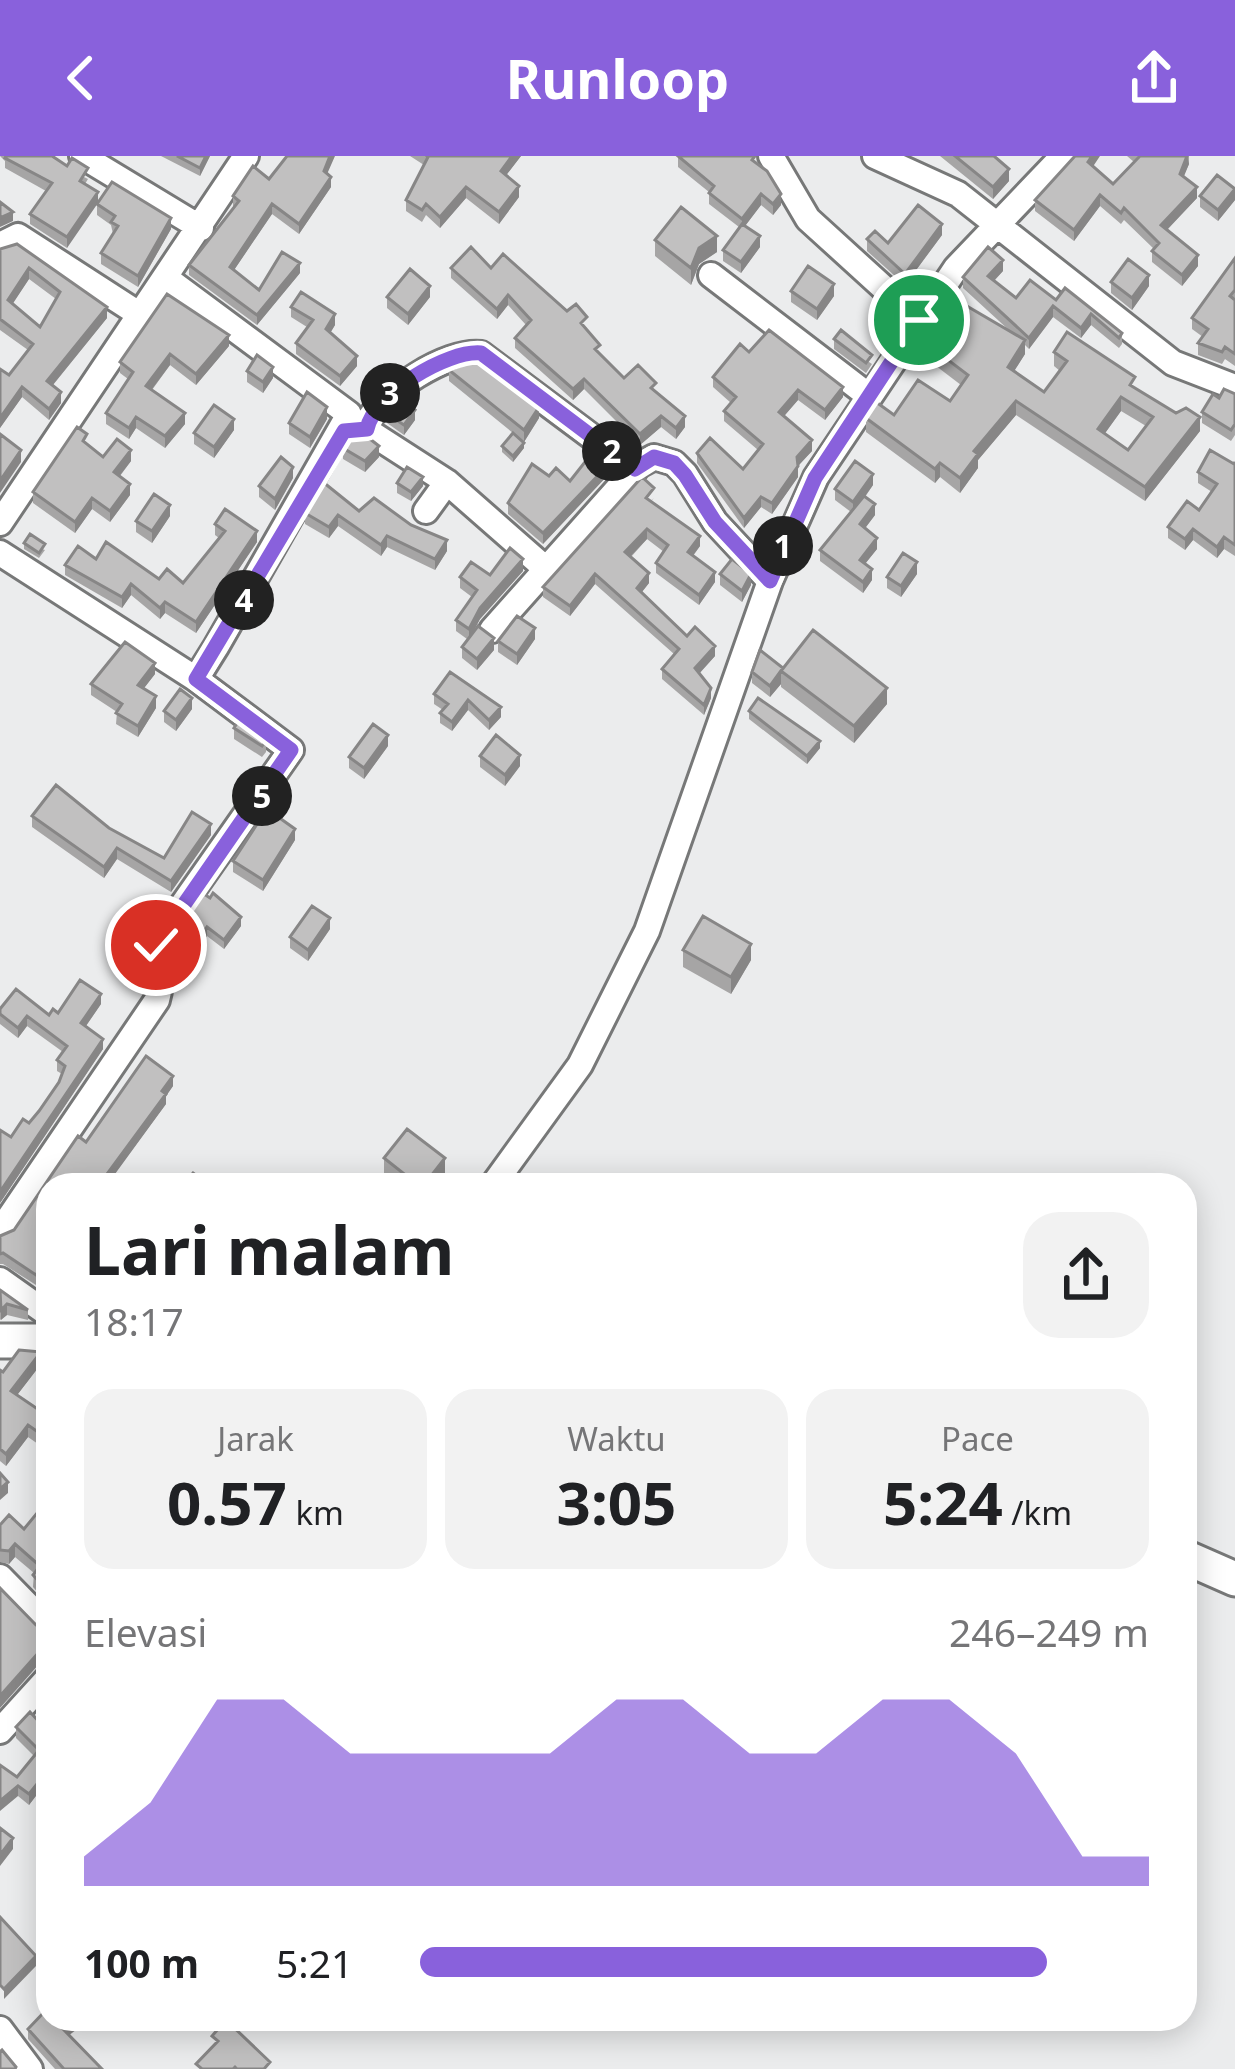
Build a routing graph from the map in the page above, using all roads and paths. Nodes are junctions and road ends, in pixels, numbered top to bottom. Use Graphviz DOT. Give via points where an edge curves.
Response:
graph roads {
  1 [pos="82,156"];
  2 [pos="246,156"];
  3 [pos="771,156"];
  4 [pos="875,156"];
  5 [pos="1063,156"];
  6 [pos="999,223"];
  7 [pos="201,228"];
  8 [pos="0,245"];
  9 [pos="711,275"];
  10 [pos="167,279"];
  11 [pos="142,316"];
  12 [pos="919,320"];
  13 [pos="1235,387"];
  14 [pos="869,396"];
  15 [pos="355,430"];
  16 [pos="635,469"];
  17 [pos="447,482"];
  18 [pos="426,511"];
  19 [pos="0,523"];
  20 [pos="0,553"];
  21 [pos="546,569"];
  22 [pos="770,581"];
  23 [pos="492,630"];
  24 [pos="196,679"];
  25 [pos="39,1173"];
  26 [pos="502,1173"];
  27 [pos="36,1178"];
  28 [pos="0,1231"];
  29 [pos="0,1280"];
  30 [pos="36,1306"];
  31 [pos="0,1341"];
  32 [pos="36,1341"];
  33 [pos="1197,1562"];
  34 [pos="0,1577"];
  35 [pos="1235,1579"];
  36 [pos="36,1614"];
  37 [pos="36,1691"];
  38 [pos="0,1731"];
  39 [pos="0,2029"];
  40 [pos="31,2069"];
  1 -- 7 [label="street"];
  2 -- 7 [label="street"];
  3 -- 12 [label="street" via="799,209"];
  4 -- 6 [label="street" via="945,187"];
  5 -- 6 [label="street"];
  6 -- 12 [label="street"];
  6 -- 13 [label="street" via="1173,363"];
  7 -- 10 [label="street"];
  8 -- 11 [label="street" via="18,236"];
  9 -- 14 [label="street"];
  10 -- 11 [label="street"];
  10 -- 15 [label="street" via="344,407"];
  11 -- 19 [label="street"];
  12 -- 14 [label="street"];
  14 -- 22 [label="street" via="792,520"];
  15 -- 16 [label="street" via="398,386 476,352"];
  15 -- 17 [label="street"];
  15 -- 24 [label="street"];
  16 -- 21 [label="street"];
  16 -- 22 [label="street" via="654,457 674,463"];
  17 -- 18 [label="street"];
  17 -- 21 [label="street"];
  20 -- 24 [label="street"];
  21 -- 23 [label="street"];
  22 -- 26 [label="street" via="647,931 580,1064"];
  24 -- 25 [label="street" via="291,750 162,934 153,961 157,1000"];
  27 -- 28 [label="street"];
  29 -- 30 [label="street"];
  31 -- 32 [label="highway"];
  33 -- 35 [label="highway"];
  34 -- 36 [label="street"];
  37 -- 38 [label="street"];
  39 -- 40 [label="street"];
}
